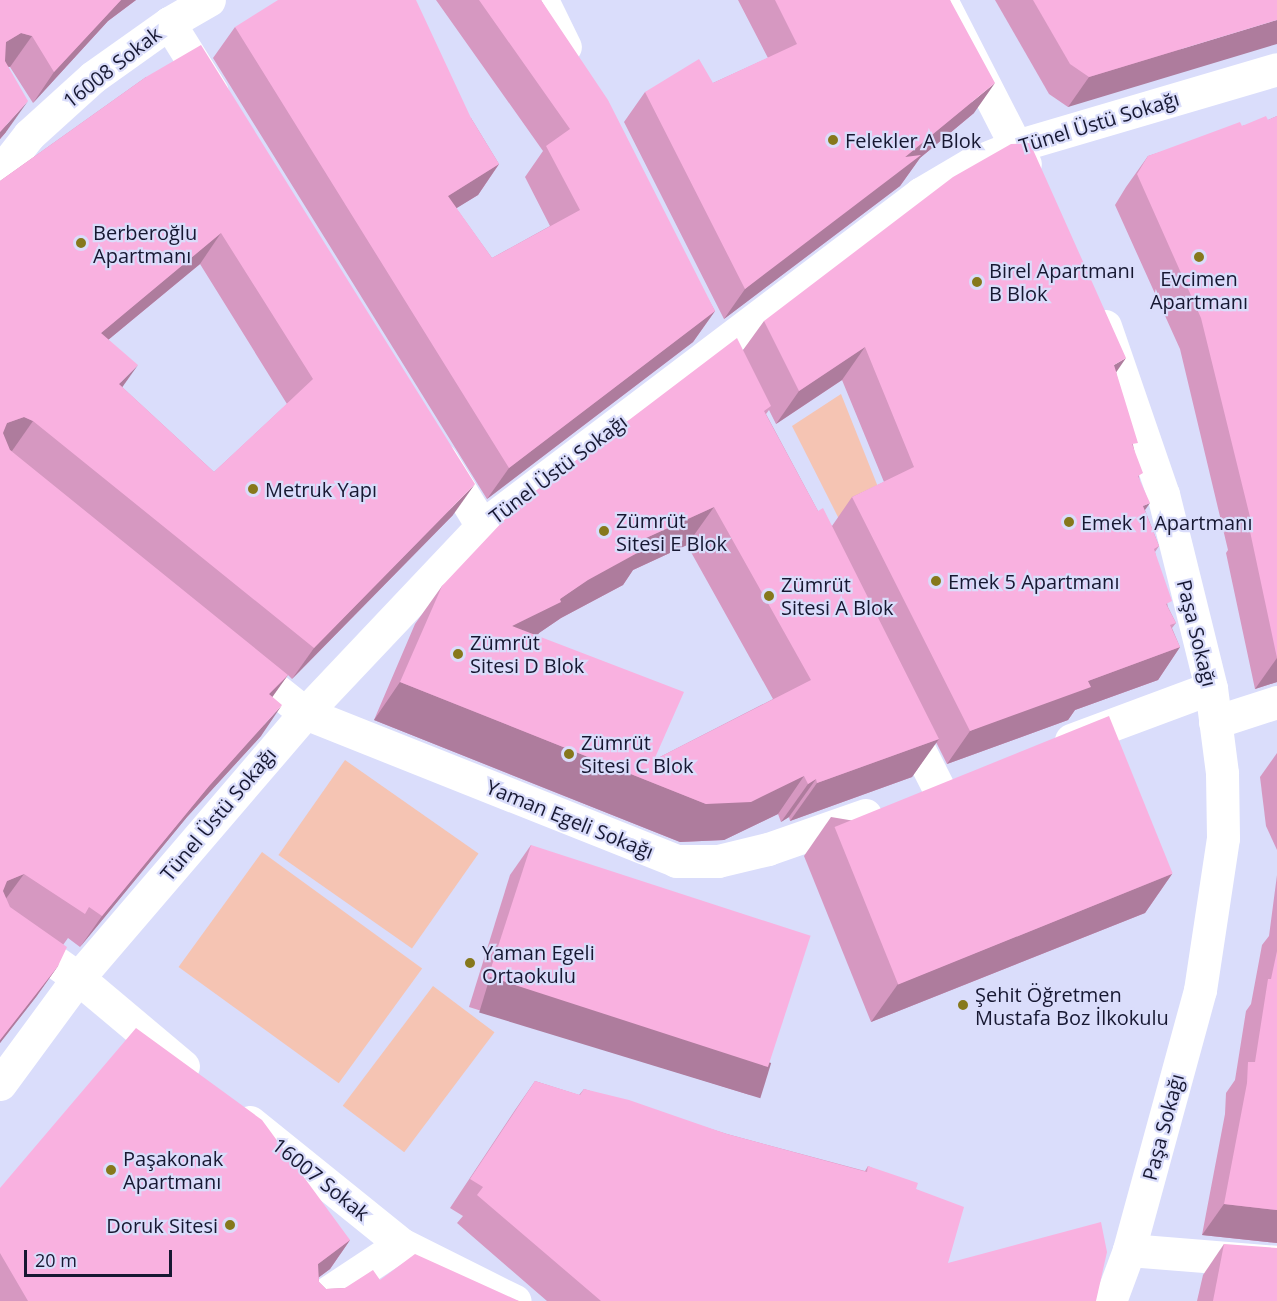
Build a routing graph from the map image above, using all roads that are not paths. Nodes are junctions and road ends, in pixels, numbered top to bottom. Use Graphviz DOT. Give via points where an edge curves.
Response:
graph roads {
  1 [pos="209,0"];
  2 [pos="542,0"];
  3 [pos="941,0"];
  4 [pos="169,23"];
  5 [pos="1277,69"];
  6 [pos="579,74"];
  7 [pos="226,113"];
  8 [pos="1016,146"];
  9 [pos="0,172"];
  10 [pos="1037,188"];
  11 [pos="1095,301"];
  12 [pos="700,318"];
  13 [pos="716,349"];
  14 [pos="732,381"];
  15 [pos="426,436"];
  16 [pos="482,526"];
  17 [pos="222,646"];
  18 [pos="1211,688"];
  19 [pos="891,694"];
  20 [pos="1277,702"];
  21 [pos="305,713"];
  22 [pos="1215,722"];
  23 [pos="1037,753"];
  24 [pos="972,777"];
  25 [pos="939,789"];
  26 [pos="0,923"];
  27 [pos="78,978"];
  28 [pos="0,1084"];
  29 [pos="401,1244"];
  30 [pos="1129,1250"];
  31 [pos="1277,1262"];
  32 [pos="315,1301"];
  33 [pos="515,1301"];
  34 [pos="1110,1301"];
  1 -- 4 [label="street, 16008 Sokak"];
  2 -- 6 [label="street"];
  3 -- 8 [label="street"];
  4 -- 7 [label="street"];
  4 -- 9 [label="street, 16008 Sokak" via="22,122"];
  5 -- 8 [label="street, Tünel Üstü Sokağı"];
  8 -- 10 [label="street"];
  8 -- 13 [label="street, Tünel Üstü Sokağı" via="971,164 920,194"];
  11 -- 18 [label="street, Paşa Sokağı" via="1163,494"];
  12 -- 13 [label="street"];
  13 -- 14 [label="street"];
  13 -- 16 [label="street, Tünel Üstü Sokağı"];
  15 -- 16 [label="street"];
  16 -- 21 [label="street, Tünel Üstü Sokağı"];
  17 -- 21 [label="street, Yaman Egeli Sokağı"];
  18 -- 22 [label="street, Paşa Sokağı"];
  18 -- 23 [label="street"];
  19 -- 25 [label="street"];
  20 -- 22 [label="street"];
  21 -- 25 [label="street, Yaman Egeli Sokağı" via="676,861 718,861 768,849"];
  21 -- 27 [label="street, Tünel Üstü Sokağı"];
  22 -- 30 [label="street, Paşa Sokağı" via="1222,773 1223,838 1215,904 1200,990"];
  24 -- 25 [label="street, Yaman Egeli Sokağı"];
  26 -- 27 [label="street, 16007 Sokak"];
  27 -- 28 [label="street, Tünel Üstü Sokağı"];
  27 -- 29 [label="street, 16007 Sokak"];
  29 -- 32 [label="street"];
  29 -- 33 [label="street, 16007 Sokak"];
  30 -- 31 [label="street"];
  30 -- 34 [label="street, Paşa Sokağı"];
}
